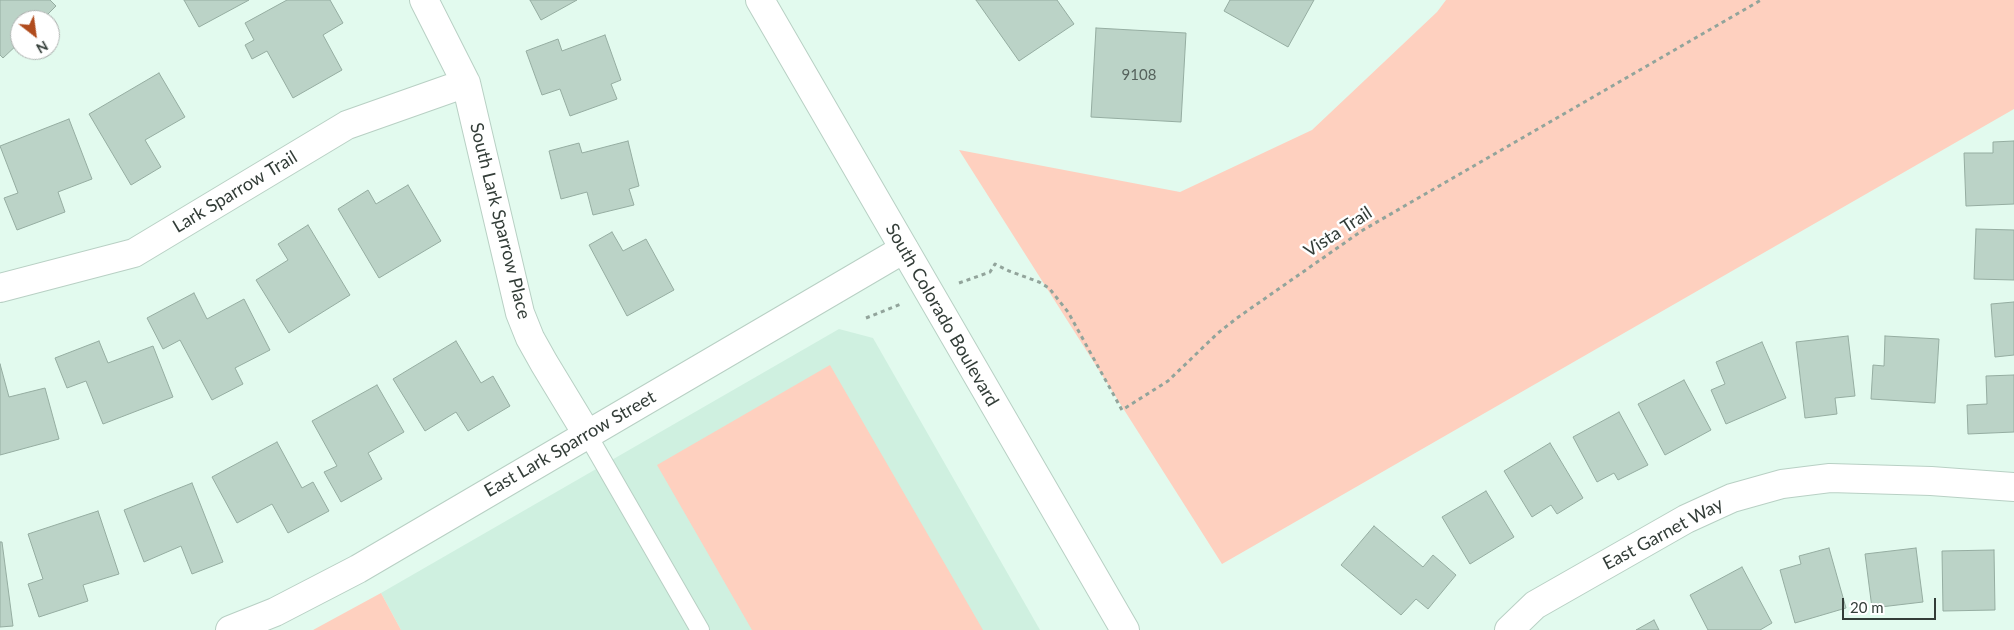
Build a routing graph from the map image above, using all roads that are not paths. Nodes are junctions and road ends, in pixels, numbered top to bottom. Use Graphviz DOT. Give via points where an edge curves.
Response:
graph roads {
  1 [pos="424,0"];
  2 [pos="760,0"];
  3 [pos="466,83"];
  4 [pos="904,249"];
  5 [pos="0,288"];
  6 [pos="587,434"];
  7 [pos="2014,488"];
  8 [pos="230,630"];
  9 [pos="700,630"];
  10 [pos="1125,630"];
  11 [pos="1509,630"];
  1 -- 3 [label="street, South Lark Sparrow Place"];
  2 -- 4 [label="street, South Colorado Boulevard"];
  3 -- 5 [label="street, Lark Sparrow Trail" via="347,125 134,253"];
  3 -- 6 [label="street, South Lark Sparrow Place" via="520,312 530,338"];
  4 -- 6 [label="street, East Lark Sparrow Street"];
  4 -- 10 [label="street, South Colorado Boulevard"];
  6 -- 8 [label="street, East Lark Sparrow Street" via="344,577 275,612"];
  6 -- 9 [label="lane"];
  7 -- 11 [label="street, East Garnet Way" via="1830,478 1782,484 1732,498 1686,519 1535,605"];
}
